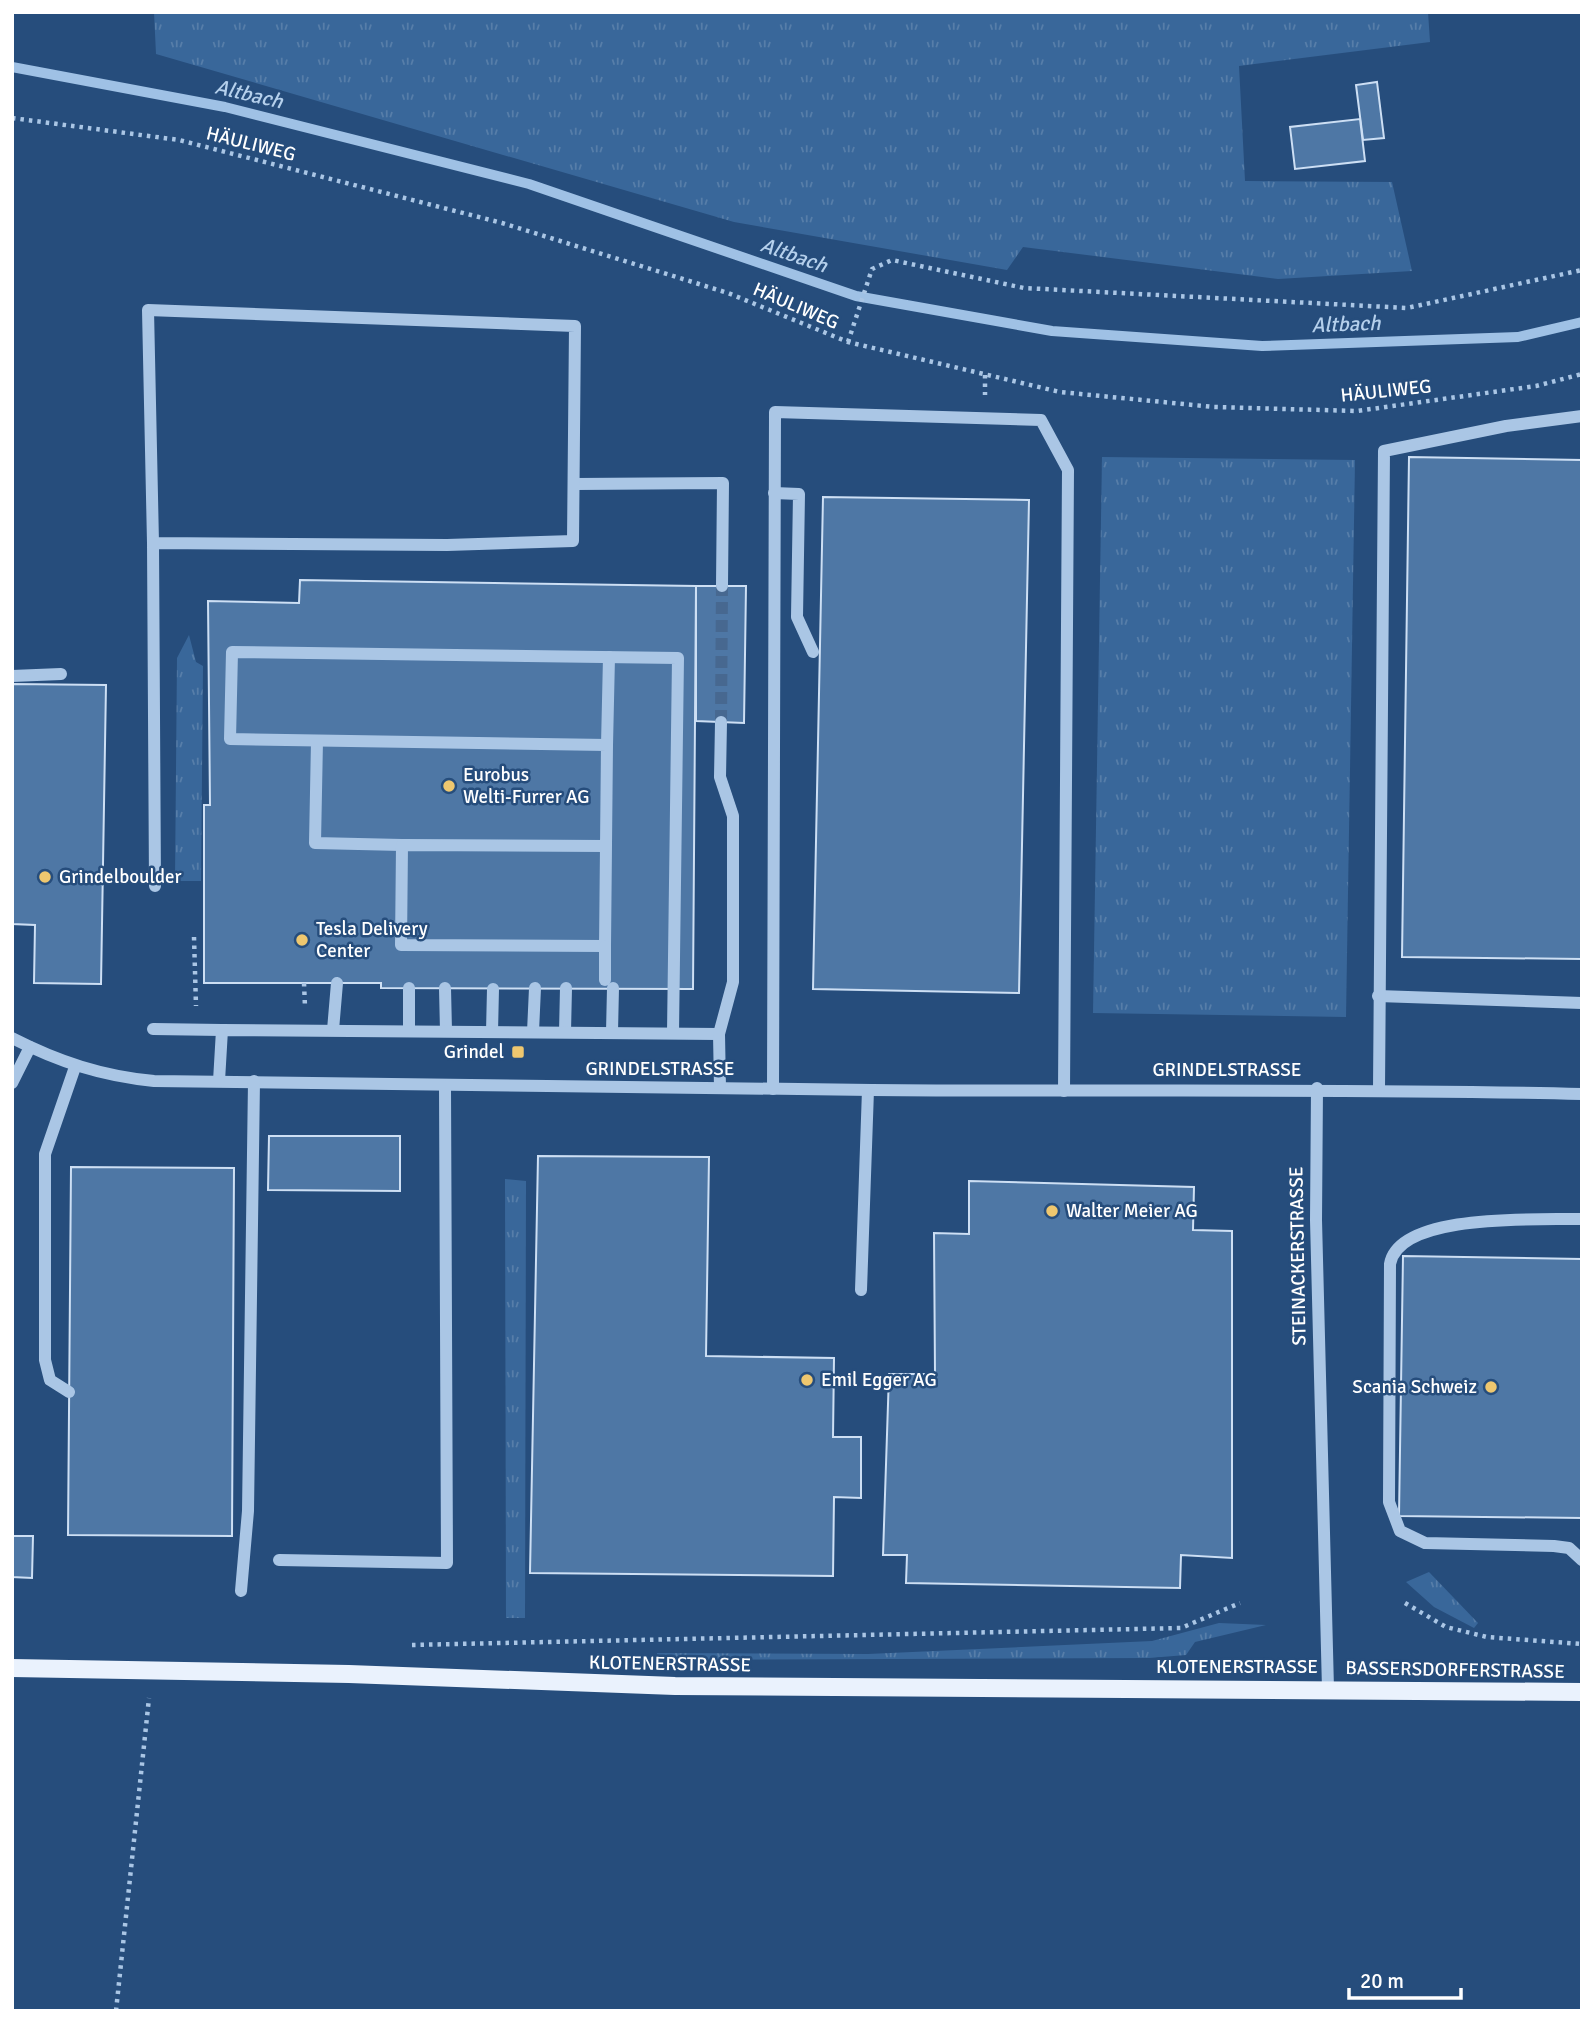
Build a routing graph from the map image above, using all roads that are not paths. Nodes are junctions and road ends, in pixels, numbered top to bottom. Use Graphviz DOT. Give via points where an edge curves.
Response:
graph roads {
  1 [pos="1582,416"];
  2 [pos="575,484"];
  3 [pos="774,493"];
  4 [pos="153,543"];
  5 [pos="722,586"];
  6 [pos="813,652"];
  7 [pos="609,657"];
  8 [pos="61,674"];
  9 [pos="12,676"];
  10 [pos="721,722"];
  11 [pos="317,741"];
  12 [pos="607,745"];
  13 [pos="402,845"];
  14 [pos="606,846"];
  15 [pos="155,886"];
  16 [pos="605,946"];
  17 [pos="337,983"];
  18 [pos="410,988"];
  19 [pos="445,988"];
  20 [pos="535,988"];
  21 [pos="566,988"];
  22 [pos="493,989"];
  23 [pos="1378,996"];
  24 [pos="1582,1003"];
  25 [pos="153,1029"];
  26 [pos="222,1030"];
  27 [pos="333,1030"];
  28 [pos="409,1031"];
  29 [pos="446,1031"];
  30 [pos="492,1032"];
  31 [pos="533,1032"];
  32 [pos="565,1032"];
  33 [pos="612,1032"];
  34 [pos="673,1033"];
  35 [pos="719,1034"];
  36 [pos="12,1038"];
  37 [pos="30,1047"];
  38 [pos="75,1067"];
  39 [pos="219,1081"];
  40 [pos="254,1081"];
  41 [pos="12,1083"];
  42 [pos="444,1086"];
  43 [pos="720,1088"];
  44 [pos="1317,1088"];
  45 [pos="773,1089"];
  46 [pos="1379,1089"];
  47 [pos="868,1090"];
  48 [pos="1064,1091"];
  49 [pos="1582,1094"];
  50 [pos="1582,1219"];
  51 [pos="861,1290"];
  52 [pos="69,1392"];
  53 [pos="279,1560"];
  54 [pos="1582,1560"];
  55 [pos="240,1591"];
  56 [pos="12,1668"];
  57 [pos="1328,1689"];
  58 [pos="1582,1692"];
  1 -- 23 [label="street" via="1384,451"];
  2 -- 4 [label="street" via="573,541"];
  2 -- 4 [label="street" via="575,326 148,310"];
  2 -- 5 [label="street" via="723,483"];
  3 -- 6 [label="street" via="799,494 797,617"];
  3 -- 45 [label="street"];
  3 -- 48 [label="street" via="775,412 1041,420 1068,470"];
  4 -- 15 [label="street"];
  7 -- 11 [label="street" via="232,652 230,739"];
  7 -- 12 [label="street"];
  7 -- 34 [label="street" via="678,658"];
  8 -- 9 [label="street"];
  10 -- 35 [label="street" via="720,777 733,816 733,982"];
  11 -- 12 [label="street"];
  11 -- 13 [label="street" via="315,843"];
  12 -- 14 [label="street"];
  13 -- 14 [label="street"];
  13 -- 16 [label="street" via="401,944"];
  14 -- 16 [label="street"];
  16 -- 33 [label="street"];
  17 -- 27 [label="street"];
  18 -- 28 [label="street"];
  19 -- 29 [label="street"];
  20 -- 31 [label="street"];
  21 -- 32 [label="street"];
  22 -- 30 [label="street"];
  23 -- 24 [label="street"];
  23 -- 46 [label="street"];
  25 -- 26 [label="street"];
  26 -- 27 [label="street"];
  26 -- 39 [label="street"];
  27 -- 28 [label="street"];
  28 -- 29 [label="street"];
  29 -- 30 [label="street"];
  30 -- 31 [label="street"];
  31 -- 32 [label="street"];
  32 -- 33 [label="street"];
  33 -- 34 [label="street"];
  34 -- 35 [label="street"];
  35 -- 43 [label="street"];
  36 -- 37 [label="street, GRINDELSTRASSE"];
  37 -- 38 [label="street, GRINDELSTRASSE"];
  37 -- 41 [label="street"];
  38 -- 39 [label="street, GRINDELSTRASSE" via="131,1078"];
  38 -- 52 [label="street" via="45,1154 45,1360 50,1380"];
  39 -- 40 [label="street, GRINDELSTRASSE"];
  40 -- 42 [label="street, GRINDELSTRASSE"];
  40 -- 55 [label="street" via="248,1511"];
  42 -- 43 [label="street, GRINDELSTRASSE"];
  42 -- 53 [label="street" via="447,1563"];
  43 -- 45 [label="street, GRINDELSTRASSE"];
  44 -- 46 [label="street"];
  44 -- 48 [label="street, GRINDELSTRASSE"];
  44 -- 57 [label="street, STEINACKERSTRASSE" via="1315,1220"];
  45 -- 47 [label="street, GRINDELSTRASSE"];
  46 -- 49 [label="street"];
  47 -- 48 [label="street, GRINDELSTRASSE"];
  47 -- 51 [label="street"];
  50 -- 54 [label="street" via="1444,1227 1414,1235 1396,1247 1390,1264 1388,1502 1401,1531 1424,1543 1554,1546 1569,1548"];
  56 -- 57 [label="main road, KLOTENERSTRASSE" via="675,1686"];
  57 -- 58 [label="main road, BASSERSDORFERSTRASSE"];
}
